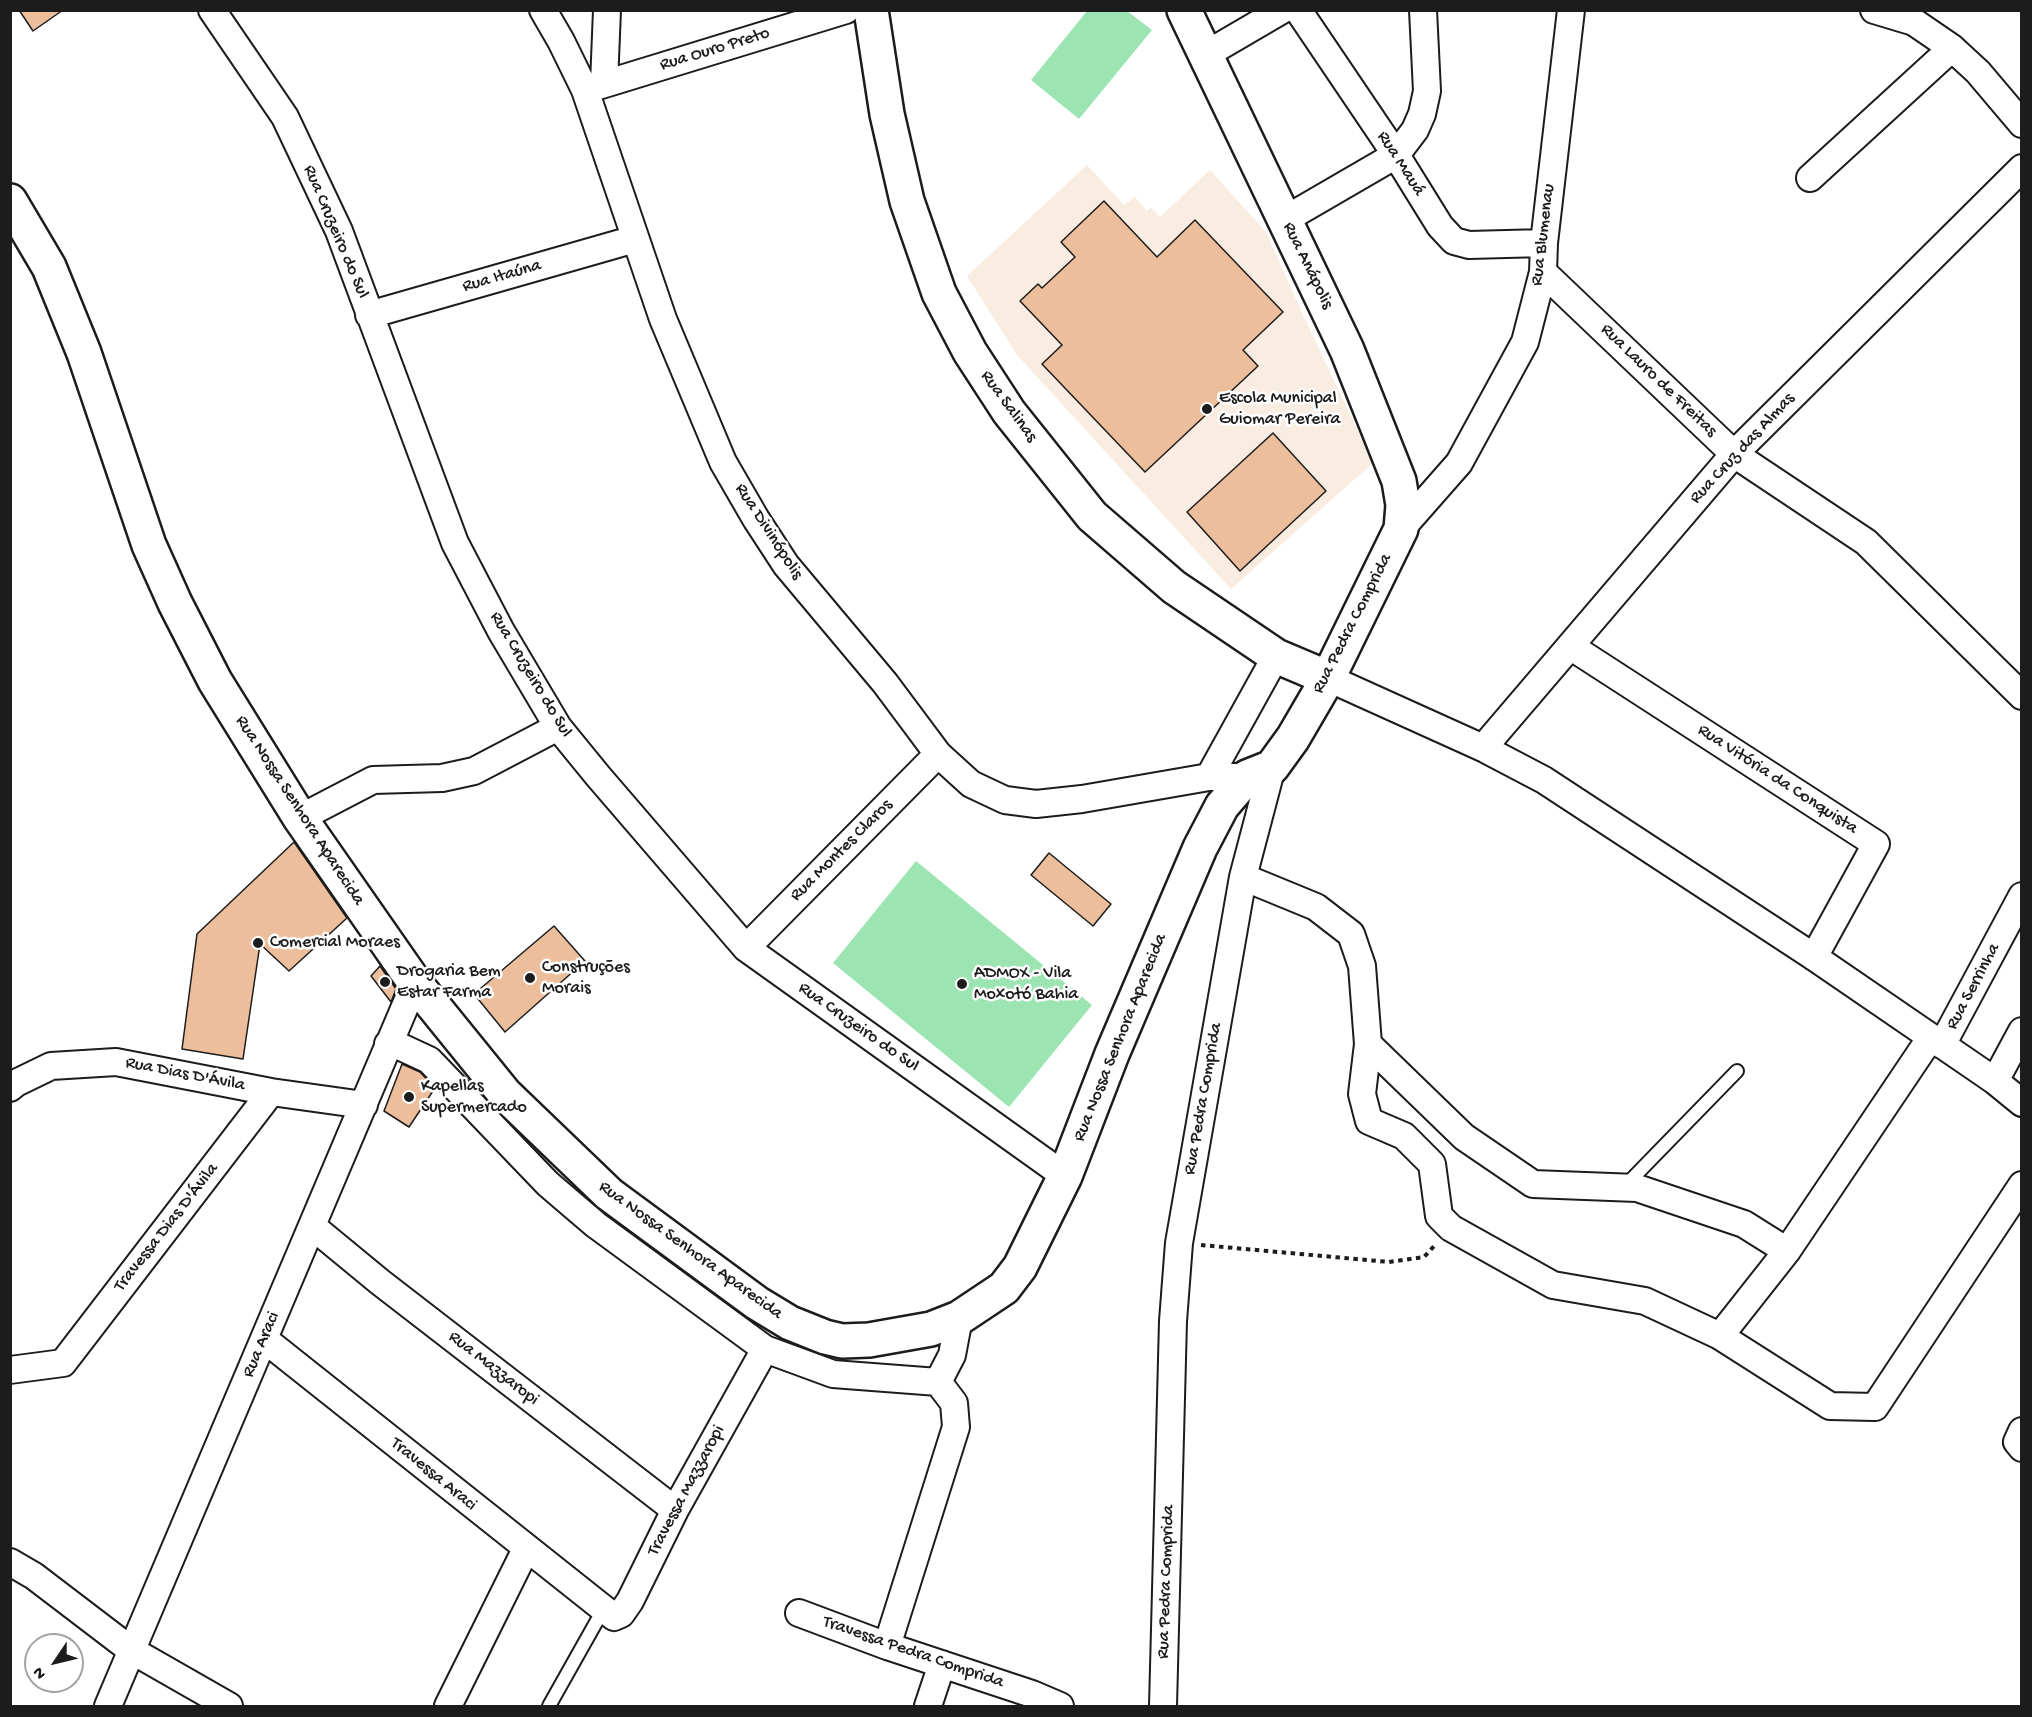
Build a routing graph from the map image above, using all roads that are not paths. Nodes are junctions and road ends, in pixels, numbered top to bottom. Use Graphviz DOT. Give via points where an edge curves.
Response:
graph roads {
  1 [pos="212,10"];
  2 [pos="543,10"];
  3 [pos="607,10"];
  4 [pos="846,10"];
  5 [pos="871,10"];
  6 [pos="1184,10"];
  7 [pos="1282,10"];
  8 [pos="1299,10"];
  9 [pos="1423,10"];
  10 [pos="1571,10"];
  11 [pos="1874,10"];
  12 [pos="1952,48"];
  13 [pos="1205,55"];
  14 [pos="595,87"];
  15 [pos="2022,124"];
  16 [pos="1396,155"];
  17 [pos="2022,168"];
  18 [pos="1810,178"];
  19 [pos="10,201"];
  20 [pos="1284,220"];
  21 [pos="636,238"];
  22 [pos="1544,243"];
  23 [pos="1544,272"];
  24 [pos="369,315"];
  25 [pos="1734,454"];
  26 [pos="1401,529"];
  27 [pos="1570,646"];
  28 [pos="1276,656"];
  29 [pos="1328,678"];
  30 [pos="2022,696"];
  31 [pos="558,726"];
  32 [pos="1483,748"];
  33 [pos="938,754"];
  34 [pos="1259,772"];
  35 [pos="1209,777"];
  36 [pos="300,818"];
  37 [pos="1243,877"];
  38 [pos="2022,896"];
  39 [pos="746,948"];
  40 [pos="1814,957"];
  41 [pos="415,983"];
  42 [pos="2022,1031"];
  43 [pos="1937,1041"];
  44 [pos="388,1044"];
  45 [pos="1368,1044"];
  46 [pos="1737,1071"];
  47 [pos="1995,1081"];
  48 [pos="10,1088"];
  49 [pos="272,1092"];
  50 [pos="2022,1103"];
  51 [pos="364,1105"];
  52 [pos="1065,1176"];
  53 [pos="2022,1185"];
  54 [pos="1624,1187"];
  55 [pos="312,1226"];
  56 [pos="1786,1251"];
  57 [pos="959,1318"];
  58 [pos="1720,1336"];
  59 [pos="264,1340"];
  60 [pos="765,1349"];
  61 [pos="10,1370"];
  62 [pos="938,1382"];
  63 [pos="2022,1431"];
  64 [pos="2022,1448"];
  65 [pos="675,1510"];
  66 [pos="526,1549"];
  67 [pos="10,1562"];
  68 [pos="603,1610"];
  69 [pos="799,1613"];
  70 [pos="887,1646"];
  71 [pos="131,1650"];
  72 [pos="942,1664"];
  73 [pos="1030,1700"];
  74 [pos="108,1707"];
  75 [pos="229,1707"];
  76 [pos="448,1707"];
  77 [pos="549,1707"];
  78 [pos="928,1707"];
  79 [pos="1060,1707"];
  80 [pos="1164,1707"];
  1 -- 24 [label="street, Rua Cruzeiro do Sul" via="285,117 339,231"];
  2 -- 14 [label="street, Rua Divinópolis"];
  3 -- 14 [label="street"];
  4 -- 14 [label="street, Rua Ouro Preto"];
  5 -- 28 [label="street, Rua Salinas" via="887,114 907,201 939,293 970,352 1009,412 1092,516 1174,587"];
  6 -- 13 [label="street, Rua Anápolis"];
  7 -- 13 [label="street"];
  8 -- 16 [label="street, Rua Mauá"];
  9 -- 16 [label="street" via="1427,91 1415,130"];
  10 -- 22 [label="street, Rua Blumenau"];
  11 -- 12 [label="street" via="1914,22"];
  12 -- 15 [label="street"];
  12 -- 18 [label="street"];
  13 -- 20 [label="street, Rua Anápolis"];
  14 -- 21 [label="street, Rua Divinópolis"];
  16 -- 20 [label="street"];
  16 -- 22 [label="street, Rua Mauá" via="1454,241"];
  17 -- 25 [label="street, Rua Cruz das Almas"];
  19 -- 36 [label="street, Rua Nossa Senhora Aparecida" via="49,267 80,343 149,545 175,603 215,681"];
  20 -- 26 [label="street, Rua Anápolis" via="1347,350 1400,481"];
  21 -- 24 [label="street, Rua Itaúna"];
  21 -- 33 [label="street, Rua Divinópolis" via="663,319 723,462 756,519 786,565 885,683"];
  22 -- 23 [label="street, Rua Blumenau"];
  23 -- 25 [label="street, Rua Lauro de Freitas"];
  23 -- 26 [label="street, Rua Blumenau" via="1525,342 1459,463"];
  24 -- 31 [label="street, Rua Cruzeiro do Sul" via="455,543 501,631"];
  25 -- 27 [label="street, Rua Cruz das Almas"];
  25 -- 30 [label="street, Rua Lauro de Freitas" via="1866,542"];
  26 -- 29 [label="street, Rua Pedra Comprida"];
  27 -- 32 [label="street, Rua Cruz das Almas"];
  27 -- 40 [label="street, Rua Vitória da Conquista" via="1876,844"];
  28 -- 29 [label="street, Rua Salinas"];
  28 -- 35 [label="street"];
  29 -- 32 [label="street"];
  29 -- 34 [label="street, Rua Pedra Comprida" via="1293,738"];
  31 -- 36 [label="street" via="474,771 442,778 373,780"];
  31 -- 39 [label="street, Rua Cruzeiro do Sul"];
  32 -- 40 [label="street" via="1544,780"];
  33 -- 35 [label="street, Rua Divinópolis" via="972,784 1005,800 1036,804"];
  33 -- 39 [label="street, Rua Montes Claros"];
  34 -- 35 [label="street, Rua Divinópolis"];
  34 -- 37 [label="street, Rua Pedra Comprida"];
  34 -- 52 [label="street, Rua Nossa Senhora Aparecida" via="1222,806 1200,848"];
  36 -- 41 [label="street, Rua Nossa Senhora Aparecida"];
  37 -- 45 [label="street" via="1316,907 1351,934 1362,966"];
  37 -- 80 [label="street, Rua Pedra Comprida" via="1179,1243 1173,1320"];
  38 -- 43 [label="street, Rua Serrinha"];
  39 -- 52 [label="street, Rua Cruzeiro do Sul"];
  40 -- 43 [label="street"];
  41 -- 44 [label="street, Rua Araci"];
  41 -- 57 [label="street, Rua Nossa Senhora Aparecida" via="505,1094 609,1194 789,1323 843,1341 931,1329"];
  42 -- 47 [label="street"];
  43 -- 47 [label="street"];
  43 -- 56 [label="street, Rua Serrinha"];
  44 -- 51 [label="street, Rua Araci"];
  44 -- 60 [label="street, Rua Nossa Senhora Aparecida" via="429,1060 548,1184 596,1225"];
  45 -- 54 [label="street" via="1464,1137 1533,1184"];
  45 -- 58 [label="street" via="1362,1094 1369,1122 1404,1136 1432,1164 1439,1216 1450,1228 1553,1285 1645,1301"];
  46 -- 54 [label="lane"];
  47 -- 50 [label="street"];
  48 -- 49 [label="street, Rua Dias D'Ávila" via="51,1066 116,1062"];
  49 -- 51 [label="street, Rua Dias D'Ávila"];
  49 -- 61 [label="street, Travessa Dias D'Ávila" via="63,1364"];
  51 -- 55 [label="street, Rua Araci"];
  52 -- 57 [label="street, Rua Nossa Senhora Aparecida" via="1020,1268 1004,1288"];
  53 -- 58 [label="street" via="1875,1407 1830,1406"];
  54 -- 56 [label="street" via="1744,1224"];
  55 -- 59 [label="street, Rua Araci"];
  55 -- 65 [label="street, Rua Mazzaropi"];
  56 -- 58 [label="street, Rua Serrinha"];
  57 -- 62 [label="street" via="952,1355"];
  59 -- 66 [label="street, Travessa Araci"];
  59 -- 71 [label="street, Rua Araci"];
  60 -- 62 [label="street, Rua Nossa Senhora Aparecida" via="834,1374"];
  60 -- 65 [label="street, Travessa Mazzaropi"];
  62 -- 70 [label="street" via="954,1403 956,1426"];
  63 -- 64 [label="street" via="2017,1442"];
  65 -- 68 [label="street, Travessa Mazzaropi" via="621,1614 614,1617"];
  66 -- 68 [label="street, Travessa Araci"];
  66 -- 76 [label="street"];
  67 -- 71 [label="street"];
  68 -- 77 [label="lane"];
  69 -- 70 [label="street, Travessa Pedra Comprida"];
  70 -- 72 [label="street, Travessa Pedra Comprida"];
  71 -- 74 [label="street, Rua Araci"];
  71 -- 75 [label="street"];
  72 -- 73 [label="street, Travessa Pedra Comprida"];
  72 -- 78 [label="street"];
  73 -- 79 [label="street, Travessa Pedra Comprida"];
}
